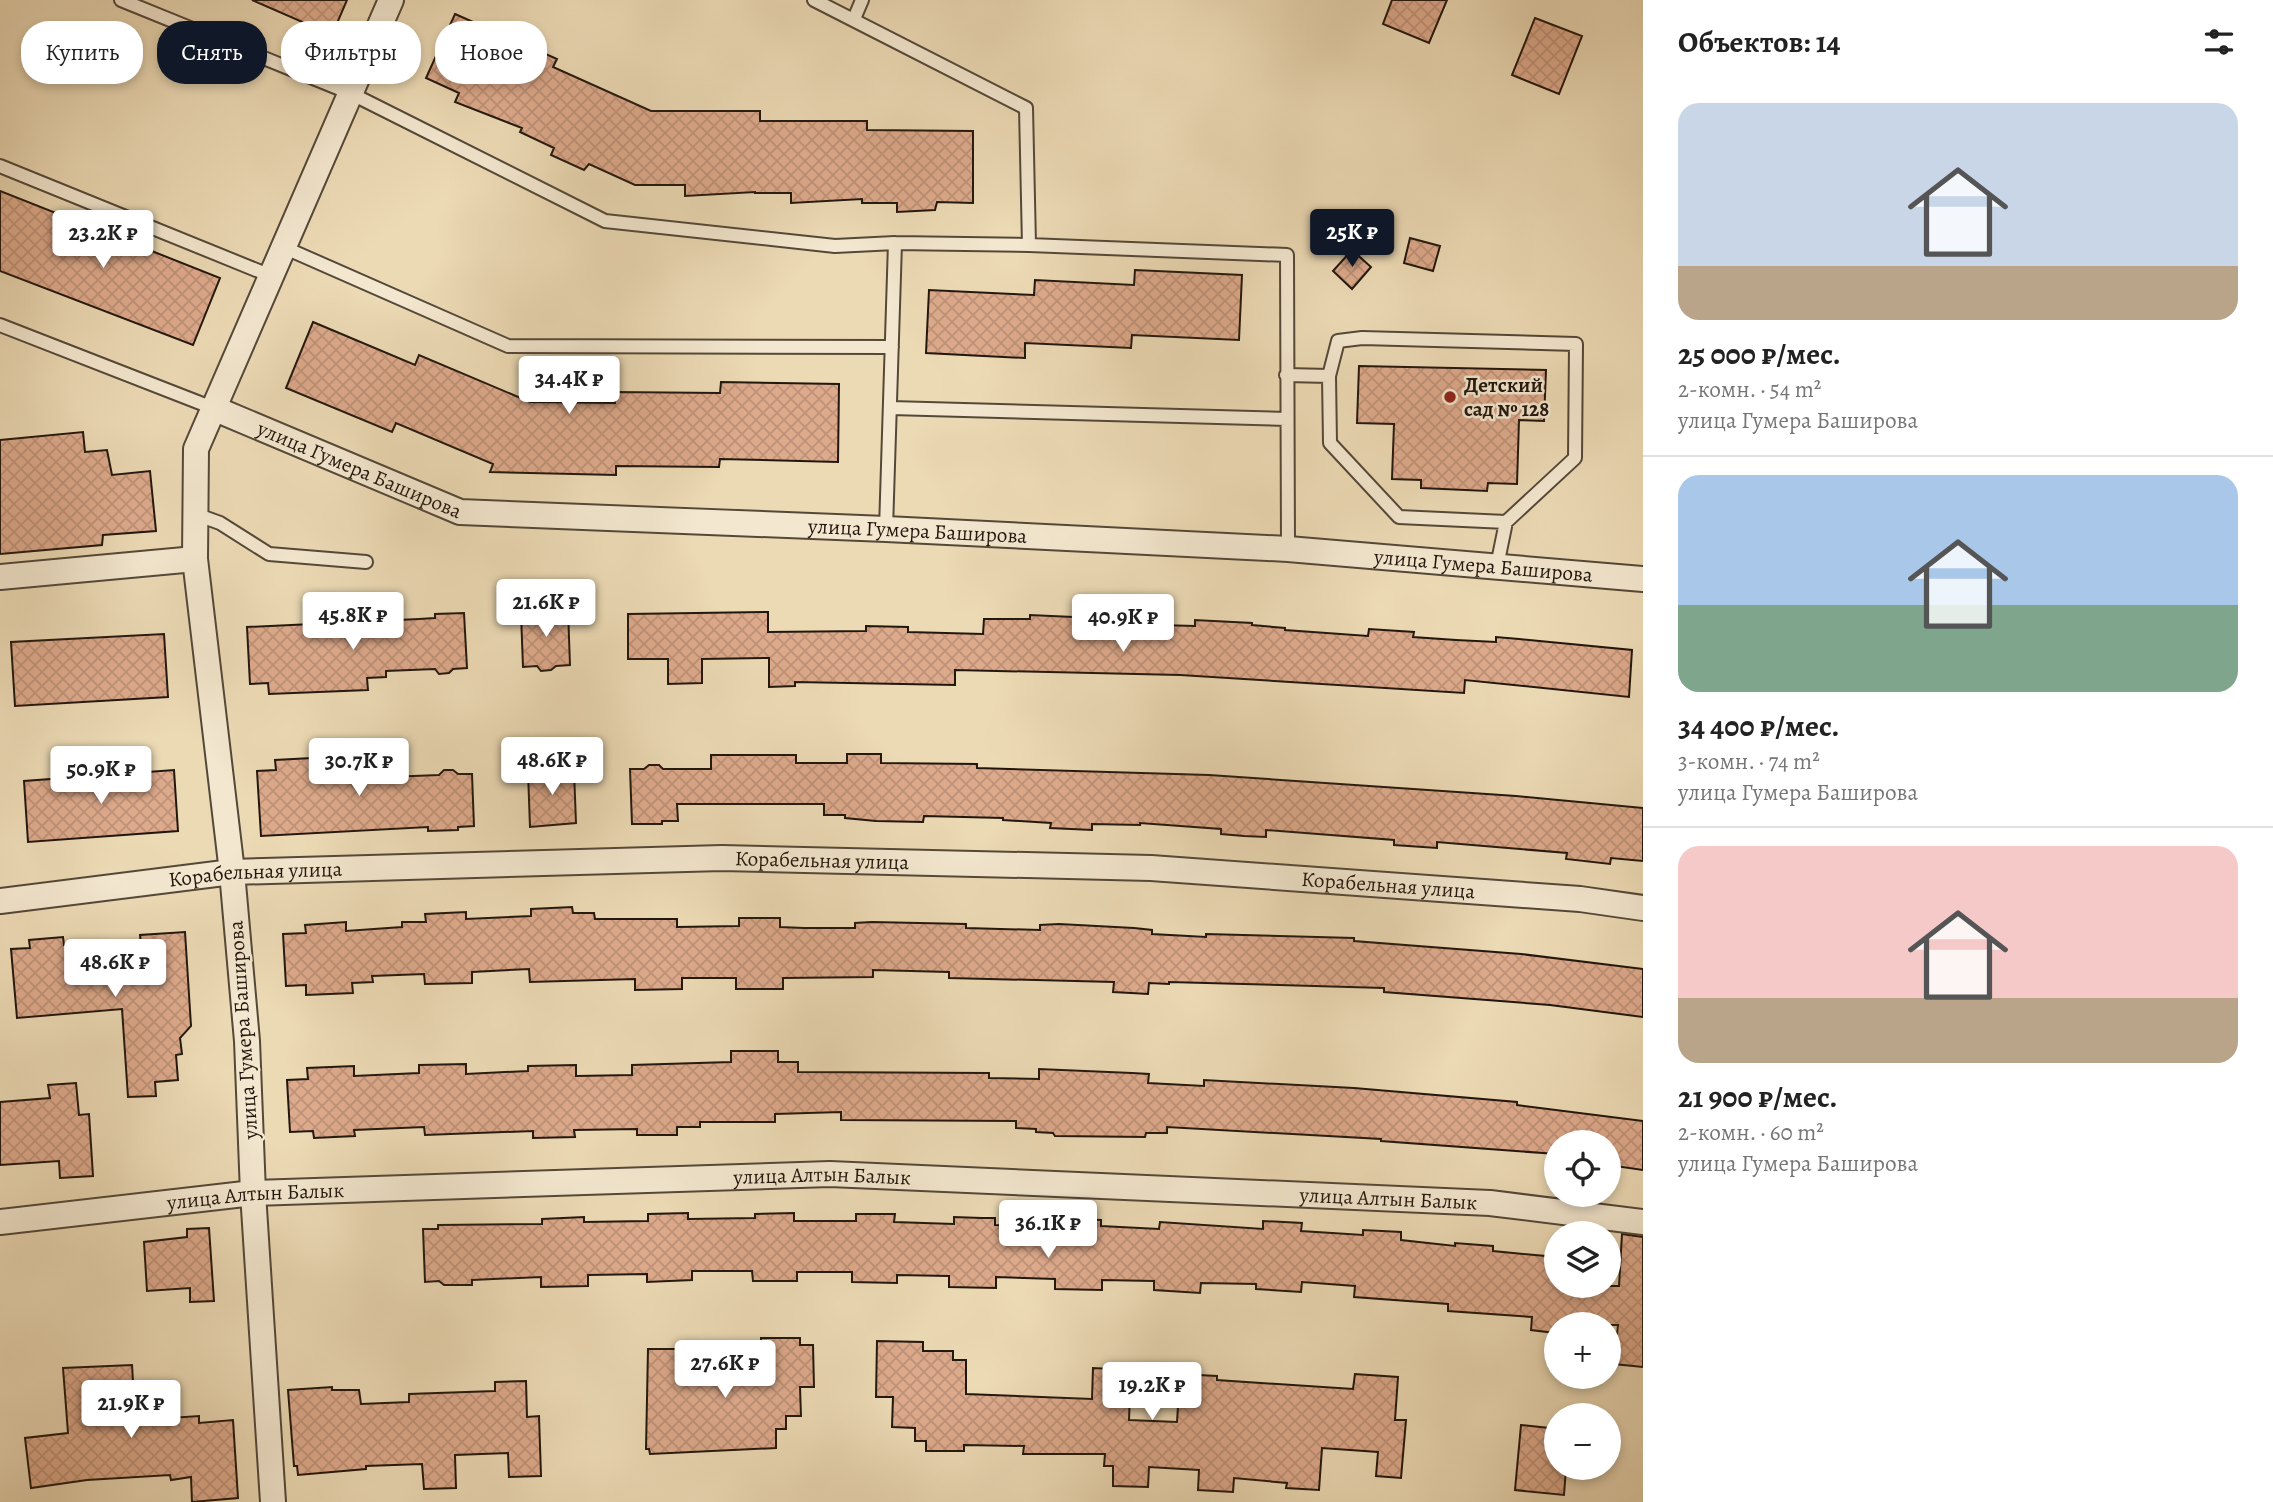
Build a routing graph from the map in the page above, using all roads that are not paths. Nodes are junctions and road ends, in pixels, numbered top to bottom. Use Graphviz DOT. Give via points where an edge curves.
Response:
graph roads {
  1 [pos="121,0"];
  2 [pos="391,0"];
  3 [pos="814,0"];
  4 [pos="862,0"];
  5 [pos="854,19"];
  6 [pos="350,93"];
  7 [pos="0,166"];
  8 [pos="895,243"];
  9 [pos="1029,245"];
  10 [pos="283,247"];
  11 [pos="271,276"];
  12 [pos="0,325"];
  13 [pos="892,347"];
  14 [pos="1286,375"];
  15 [pos="1329,376"];
  16 [pos="213,408"];
  17 [pos="891,408"];
  18 [pos="1286,419"];
  19 [pos="195,514"];
  20 [pos="1506,522"];
  21 [pos="886,529"];
  22 [pos="1288,549"];
  23 [pos="195,559"];
  24 [pos="366,562"];
  25 [pos="1497,566"];
  26 [pos="0,577"];
  27 [pos="1643,579"];
  28 [pos="232,872"];
  29 [pos="0,901"];
  30 [pos="1643,908"];
  31 [pos="253,1193"];
  32 [pos="0,1222"];
  33 [pos="1643,1222"];
  34 [pos="273,1502"];
  1 -- 6 [label="lane"];
  2 -- 6 [label="street, улица Гумера Баширова"];
  3 -- 5 [label="lane"];
  4 -- 5 [label="lane"];
  5 -- 9 [label="lane" via="1026,108"];
  6 -- 8 [label="lane" via="605,221 835,246"];
  6 -- 10 [label="street, улица Гумера Баширова"];
  7 -- 11 [label="lane"];
  8 -- 9 [label="lane"];
  8 -- 13 [label="lane"];
  9 -- 14 [label="lane" via="1287,255"];
  10 -- 11 [label="street, улица Гумера Баширова"];
  10 -- 13 [label="lane" via="508,346"];
  11 -- 16 [label="street, улица Гумера Баширова"];
  12 -- 16 [label="lane"];
  13 -- 17 [label="lane"];
  14 -- 15 [label="lane"];
  14 -- 18 [label="lane"];
  15 -- 20 [label="lane" via="1330,443 1399,517"];
  15 -- 20 [label="lane" via="1338,341 1576,344 1574,458"];
  16 -- 19 [label="street, улица Гумера Баширова" via="196,449"];
  16 -- 21 [label="street, улица Гумера Баширова" via="460,512"];
  17 -- 18 [label="lane"];
  17 -- 21 [label="lane"];
  18 -- 22 [label="lane"];
  19 -- 23 [label="street, улица Гумера Баширова"];
  19 -- 24 [label="lane" via="220,523 269,554"];
  20 -- 25 [label="lane"];
  21 -- 22 [label="street, улица Гумера Баширова"];
  22 -- 25 [label="street, улица Гумера Баширова"];
  23 -- 26 [label="street"];
  23 -- 28 [label="street, улица Гумера Баширова"];
  25 -- 27 [label="street, улица Гумера Баширова"];
  28 -- 29 [label="street, Корабельная улица"];
  28 -- 30 [label="street, Корабельная улица" via="722,858 1151,868 1580,899"];
  28 -- 31 [label="street, улица Гумера Баширова" via="247,1041"];
  31 -- 32 [label="street, улица Алтын Балык"];
  31 -- 33 [label="street, улица Алтын Балык" via="830,1174 1490,1203"];
  31 -- 34 [label="street, улица Гумера Баширова"];
}
